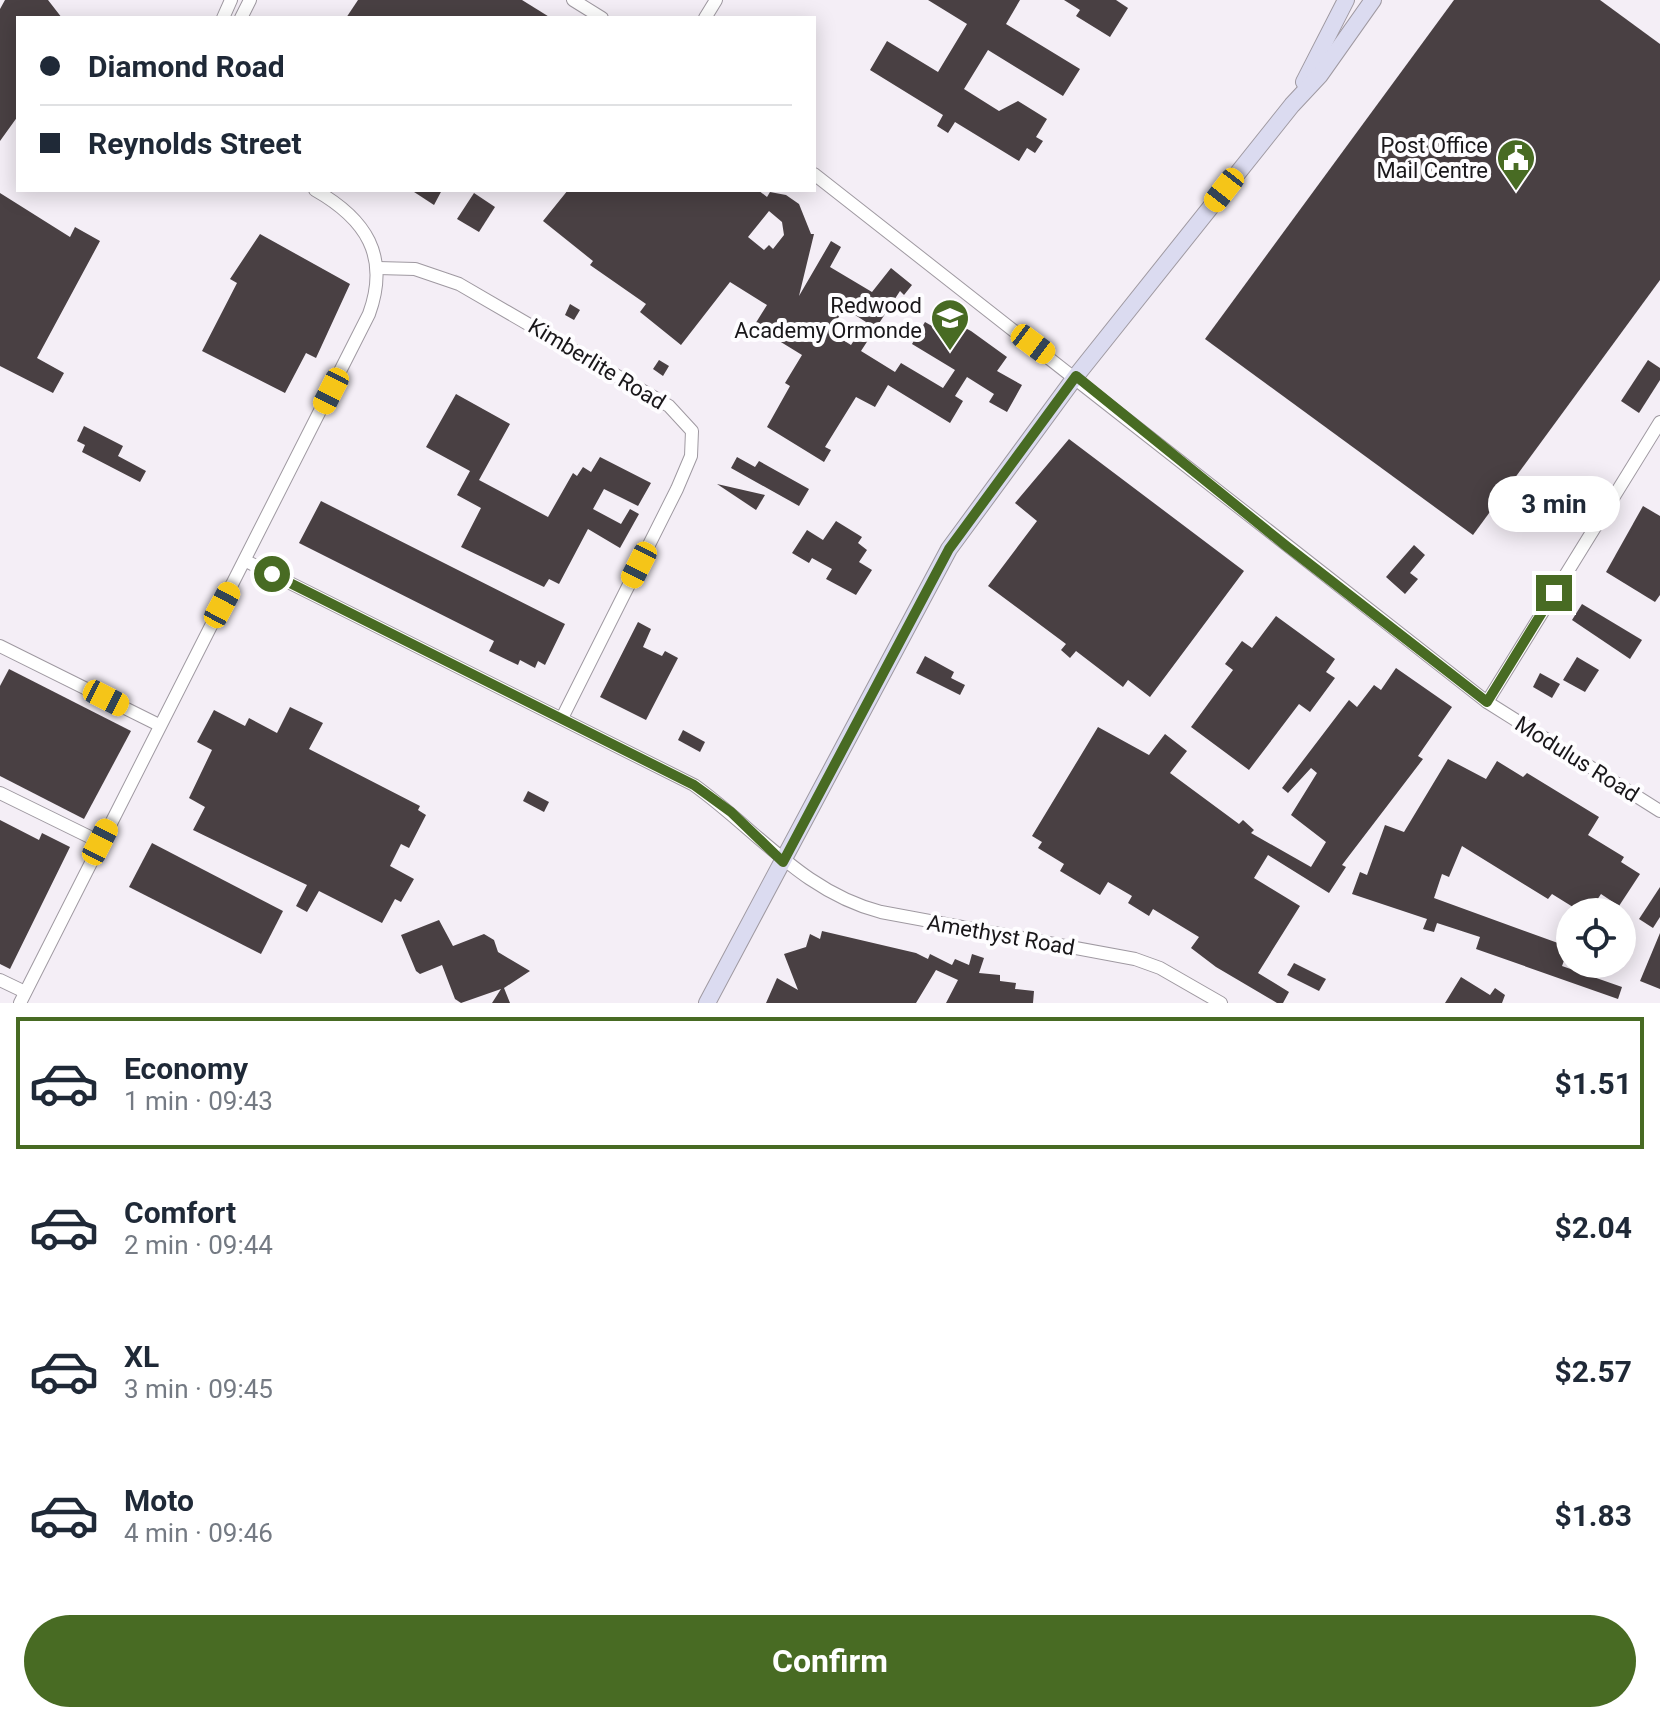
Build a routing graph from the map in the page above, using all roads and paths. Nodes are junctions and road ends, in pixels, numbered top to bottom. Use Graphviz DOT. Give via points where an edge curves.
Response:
graph roads {
  1 [pos="573,0"];
  2 [pos="1346,0"];
  3 [pos="1373,0"];
  4 [pos="599,16"];
  5 [pos="1292,105"];
  6 [pos="816,176"];
  7 [pos="318,192"];
  8 [pos="378,268"];
  9 [pos="1076,376"];
  10 [pos="1660,422"];
  11 [pos="246,561"];
  12 [pos="0,646"];
  13 [pos="1487,702"];
  14 [pos="562,718"];
  15 [pos="159,725"];
  16 [pos="0,793"];
  17 [pos="1660,811"];
  18 [pos="100,842"];
  19 [pos="783,862"];
  20 [pos="0,980"];
  21 [pos="22,998"];
  22 [pos="707,1003"];
  23 [pos="1221,1003"];
  1 -- 4 [label="street"];
  2 -- 5 [label="main road"];
  3 -- 5 [label="main road"];
  5 -- 9 [label="main road"];
  6 -- 9 [label="street, Modulus Road"];
  7 -- 8 [label="street" via="355,220 372,246"];
  8 -- 11 [label="street" via="369,314"];
  8 -- 14 [label="street, Kimberlite Road" via="415,269 459,284 669,406 692,431 691,456 677,489"];
  9 -- 13 [label="street, Modulus Road"];
  9 -- 19 [label="main road" via="949,549"];
  10 -- 13 [label="street"];
  11 -- 14 [label="street, Amethyst Road"];
  11 -- 15 [label="street"];
  12 -- 15 [label="street"];
  13 -- 17 [label="street, Modulus Road"];
  14 -- 19 [label="street, Amethyst Road" via="694,785"];
  15 -- 18 [label="street"];
  16 -- 18 [label="street"];
  18 -- 21 [label="street"];
  19 -- 22 [label="main road"];
  19 -- 23 [label="street, Amethyst Road" via="857,906 1135,959"];
  20 -- 21 [label="street"];
}
